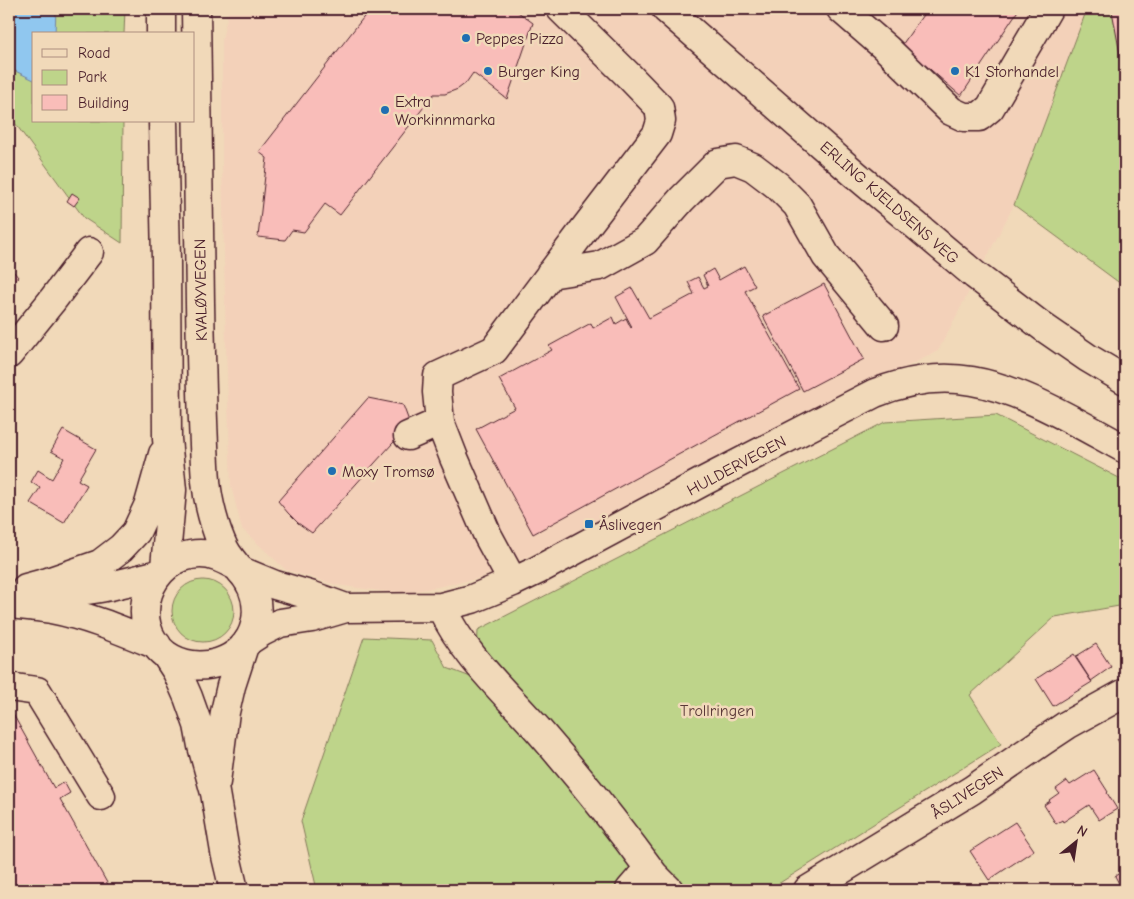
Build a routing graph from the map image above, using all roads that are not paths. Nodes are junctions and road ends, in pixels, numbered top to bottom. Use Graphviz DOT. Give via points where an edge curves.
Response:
graph roads {
  1 [pos="161,9"];
  2 [pos="196,9"];
  3 [pos="561,9"];
  4 [pos="666,9"];
  5 [pos="842,9"];
  6 [pos="1048,9"];
  7 [pos="161,32"];
  8 [pos="163,122"];
  9 [pos="89,252"];
  10 [pos="550,274"];
  11 [pos="884,326"];
  12 [pos="9,354"];
  13 [pos="1125,380"];
  14 [pos="440,422"];
  15 [pos="408,436"];
  16 [pos="167,439"];
  17 [pos="1125,449"];
  18 [pos="237,568"];
  19 [pos="162,570"];
  20 [pos="512,582"];
  21 [pos="15,592"];
  22 [pos="441,607"];
  23 [pos="346,608"];
  24 [pos="246,644"];
  25 [pos="162,650"];
  26 [pos="9,687"];
  27 [pos="1125,693"];
  28 [pos="215,793"];
  29 [pos="101,796"];
  30 [pos="649,868"];
  31 [pos="234,890"];
  32 [pos="630,890"];
  33 [pos="669,890"];
  34 [pos="808,890"];
  1 -- 7 [label="main road"];
  2 -- 18 [label="main road, KVALØYVEGEN" via="206,484 224,549"];
  3 -- 10 [label="main road" via="659,107 661,121 657,134"];
  4 -- 13 [label="main road, ERLING KJELDSENS VEG" via="975,275 1043,327"];
  5 -- 6 [label="main road" via="951,111 964,117 979,117 990,108"];
  8 -- 16 [label="main road, KVALØYVEGEN"];
  9 -- 12 [label="main road"];
  10 -- 11 [label="main road" via="600,266 645,241 718,163 736,160 753,167 797,205 826,256"];
  10 -- 14 [label="main road" via="494,350 438,376"];
  14 -- 15 [label="main road"];
  14 -- 20 [label="main road" via="488,536"];
  16 -- 19 [label="main road, KVALØYVEGEN" via="172,490"];
  16 -- 21 [label="main road" via="149,504 136,532 121,548 100,564"];
  17 -- 20 [label="main road, HULDERVEGEN" via="1003,389 972,380 912,381 875,393"];
  18 -- 19 [label="main road" via="218,557 199,554 181,558"];
  18 -- 23 [label="main road, HULDERVEGEN" via="275,585"];
  18 -- 24 [label="main road" via="250,583 256,597 256,620"];
  19 -- 21 [label="main road" via="111,586"];
  19 -- 25 [label="main road" via="150,587 145,617 149,632"];
  20 -- 22 [label="main road, HULDERVEGEN" via="472,599"];
  21 -- 25 [label="main road" via="53,609 124,631"];
  22 -- 23 [label="main road, HULDERVEGEN"];
  22 -- 30 [label="main road" via="471,656 571,769"];
  23 -- 24 [label="main road, HULDERVEGEN" via="280,623"];
  24 -- 25 [label="main road" via="231,658 198,667 181,663"];
  24 -- 28 [label="main road" via="225,712"];
  25 -- 28 [label="main road" via="188,697"];
  26 -- 29 [label="main road" via="37,691"];
  27 -- 34 [label="main road, ÅSLIVEGEN" via="1067,726 972,790"];
  28 -- 31 [label="main road"];
  30 -- 32 [label="main road"];
  30 -- 33 [label="main road"];
}
